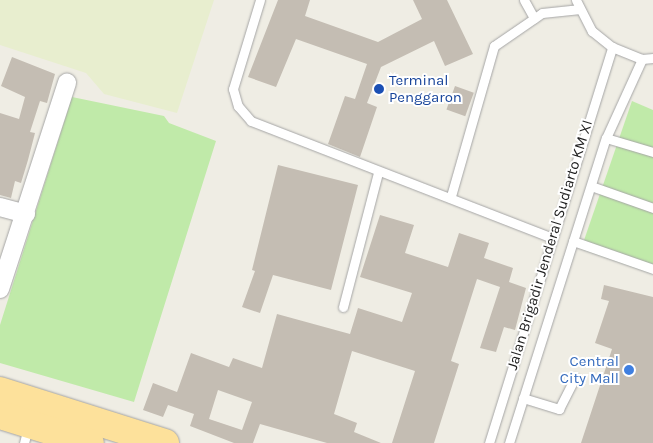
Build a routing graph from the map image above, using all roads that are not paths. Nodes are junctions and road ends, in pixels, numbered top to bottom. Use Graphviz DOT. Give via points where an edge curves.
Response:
graph roads {
  1 [pos="260,0"];
  2 [pos="524,0"];
  3 [pos="577,4"];
  4 [pos="534,18"];
  5 [pos="612,47"];
  6 [pos="642,58"];
  7 [pos="653,58"];
  8 [pos="67,83"];
  9 [pos="606,138"];
  10 [pos="653,152"];
  11 [pos="378,173"];
  12 [pos="591,186"];
  13 [pos="451,196"];
  14 [pos="0,207"];
  15 [pos="653,208"];
  16 [pos="26,214"];
  17 [pos="552,238"];
  18 [pos="573,241"];
  19 [pos="653,269"];
  20 [pos="0,289"];
  21 [pos="343,307"];
  22 [pos="575,378"];
  23 [pos="0,391"];
  24 [pos="523,398"];
  25 [pos="0,415"];
  26 [pos="27,434"];
  27 [pos="90,443"];
  28 [pos="165,443"];
  29 [pos="490,443"];
  30 [pos="509,443"];
  1 -- 11 [label="lane" via="234,89 238,106 251,121"];
  2 -- 4 [label="lane"];
  3 -- 4 [label="lane"];
  3 -- 5 [label="lane" via="592,31"];
  4 -- 13 [label="lane" via="494,46 487,59 481,100"];
  5 -- 6 [label="lane"];
  5 -- 17 [label="lane, Jalan Brigadir Jenderal Sudiarto KM XI"];
  6 -- 7 [label="lane"];
  6 -- 9 [label="lane, Jalan Brigadir Jenderal Sudiarto KM XI"];
  8 -- 16 [label="street"];
  9 -- 10 [label="lane"];
  9 -- 12 [label="lane, Jalan Brigadir Jenderal Sudiarto KM XI"];
  11 -- 13 [label="lane"];
  11 -- 21 [label="lane"];
  12 -- 15 [label="lane"];
  12 -- 18 [label="lane, Jalan Brigadir Jenderal Sudiarto KM XI"];
  13 -- 17 [label="lane"];
  14 -- 16 [label="street"];
  16 -- 20 [label="street"];
  17 -- 29 [label="lane, Jalan Brigadir Jenderal Sudiarto KM XI"];
  18 -- 19 [label="lane"];
  18 -- 24 [label="lane, Jalan Brigadir Jenderal Sudiarto KM XI"];
  22 -- 24 [label="lane" via="559,409"];
  23 -- 28 [label="main road"];
  24 -- 30 [label="lane, Jalan Brigadir Jenderal Sudiarto KM XI"];
  25 -- 26 [label="main road"];
  26 -- 27 [label="main road"];
}
